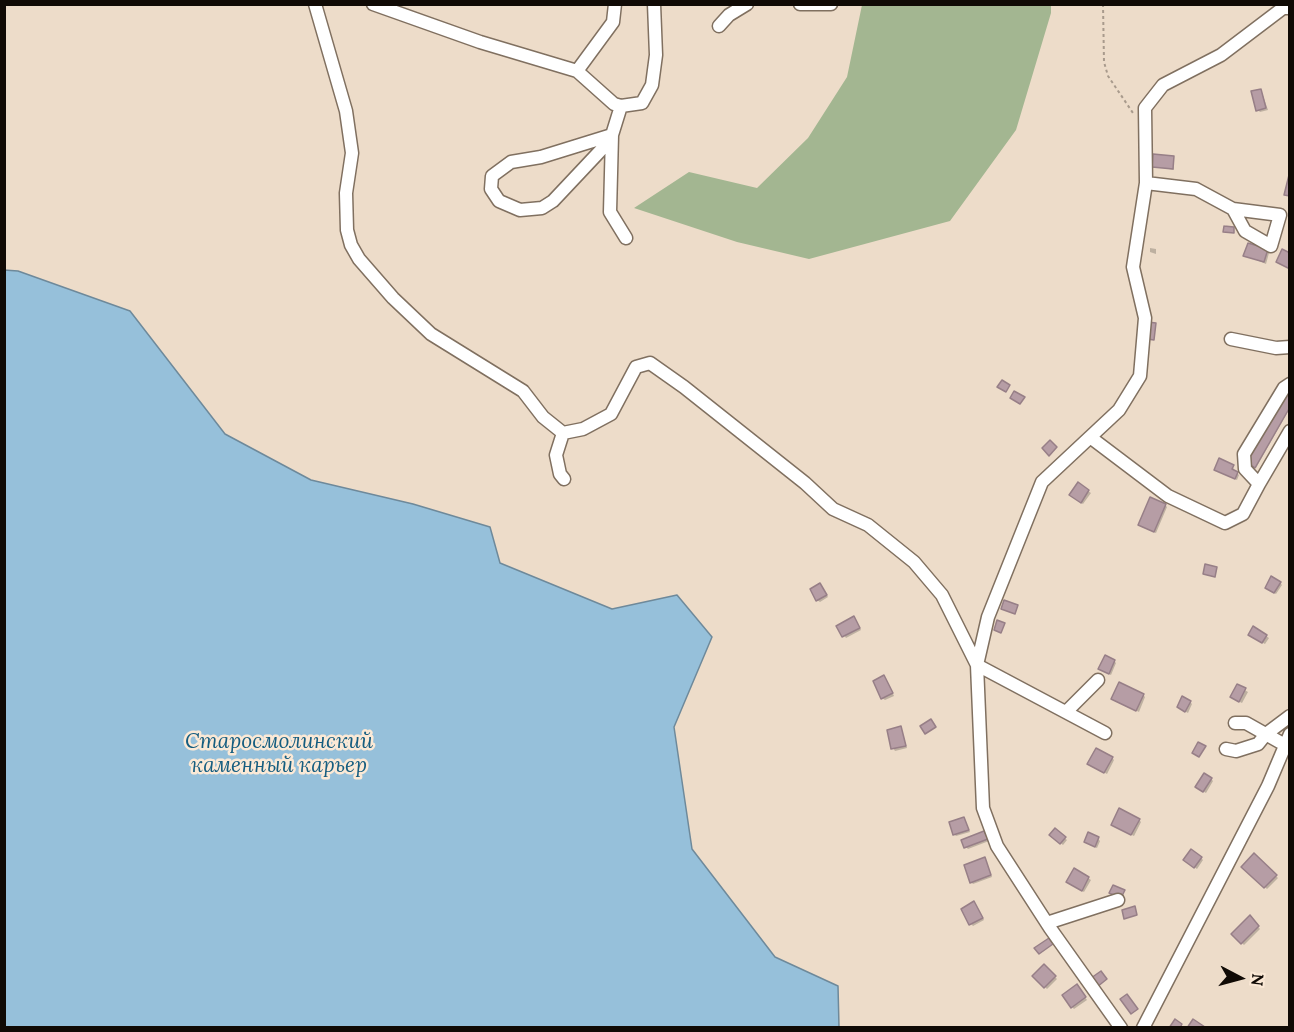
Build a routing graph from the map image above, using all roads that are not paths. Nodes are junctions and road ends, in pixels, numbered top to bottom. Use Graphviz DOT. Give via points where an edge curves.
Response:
graph roads {
  1 [pos="315,4"];
  2 [pos="373,4"];
  3 [pos="615,4"];
  4 [pos="654,4"];
  5 [pos="747,4"];
  6 [pos="800,4"];
  7 [pos="831,4"];
  8 [pos="1290,8"];
  9 [pos="720,26"];
  10 [pos="577,71"];
  11 [pos="621,106"];
  12 [pos="612,135"];
  13 [pos="1146,183"];
  14 [pos="1233,209"];
  15 [pos="626,238"];
  16 [pos="1231,339"];
  17 [pos="1290,347"];
  18 [pos="1290,384"];
  19 [pos="1290,431"];
  20 [pos="562,433"];
  21 [pos="1090,437"];
  22 [pos="564,479"];
  23 [pos="1259,484"];
  24 [pos="977,665"];
  25 [pos="1098,680"];
  26 [pos="1066,712"];
  27 [pos="1290,716"];
  28 [pos="1235,723"];
  29 [pos="1105,733"];
  30 [pos="1266,734"];
  31 [pos="1287,739"];
  32 [pos="1226,749"];
  33 [pos="1118,900"];
  34 [pos="1047,923"];
  35 [pos="1121,1028"];
  36 [pos="1143,1028"];
  1 -- 20 [label="street" via="346,111 352,153 346,193 347,230 358,259 431,334 523,391 543,417"];
  2 -- 10 [label="street"];
  3 -- 10 [label="street" via="613,22"];
  4 -- 11 [label="street" via="656,55 652,85 642,103"];
  5 -- 9 [label="street"];
  6 -- 7 [label="street"];
  8 -- 13 [label="street" via="1282,8 1221,55 1163,85 1145,108"];
  10 -- 11 [label="street"];
  11 -- 12 [label="street"];
  12 -- 12 [label="street" via="553,201 542,208 520,210 499,201 491,189 492,176 511,162 541,158"];
  12 -- 15 [label="street" via="610,212"];
  13 -- 14 [label="street" via="1196,189"];
  13 -- 21 [label="street" via="1133,267 1145,318 1140,375 1119,410"];
  14 -- 14 [label="street" via="1280,215 1271,246 1245,231"];
  16 -- 17 [label="street" via="1275,348"];
  18 -- 23 [label="street" via="1244,454 1245,469"];
  19 -- 23 [label="street"];
  20 -- 22 [label="street" via="556,455"];
  20 -- 24 [label="street" via="583,429 611,414 636,367 650,363 833,509 868,525 914,562 942,595"];
  21 -- 23 [label="street" via="1168,496 1225,523 1243,514"];
  21 -- 24 [label="street" via="1042,482 988,617"];
  24 -- 26 [label="street"];
  24 -- 34 [label="street" via="983,808 997,846"];
  25 -- 26 [label="street"];
  26 -- 29 [label="street"];
  27 -- 30 [label="street"];
  28 -- 30 [label="street" via="1246,723"];
  30 -- 31 [label="street"];
  30 -- 32 [label="street" via="1257,744 1236,751"];
  31 -- 36 [label="street" via="1268,786"];
  33 -- 34 [label="street"];
  34 -- 35 [label="street"];
}
